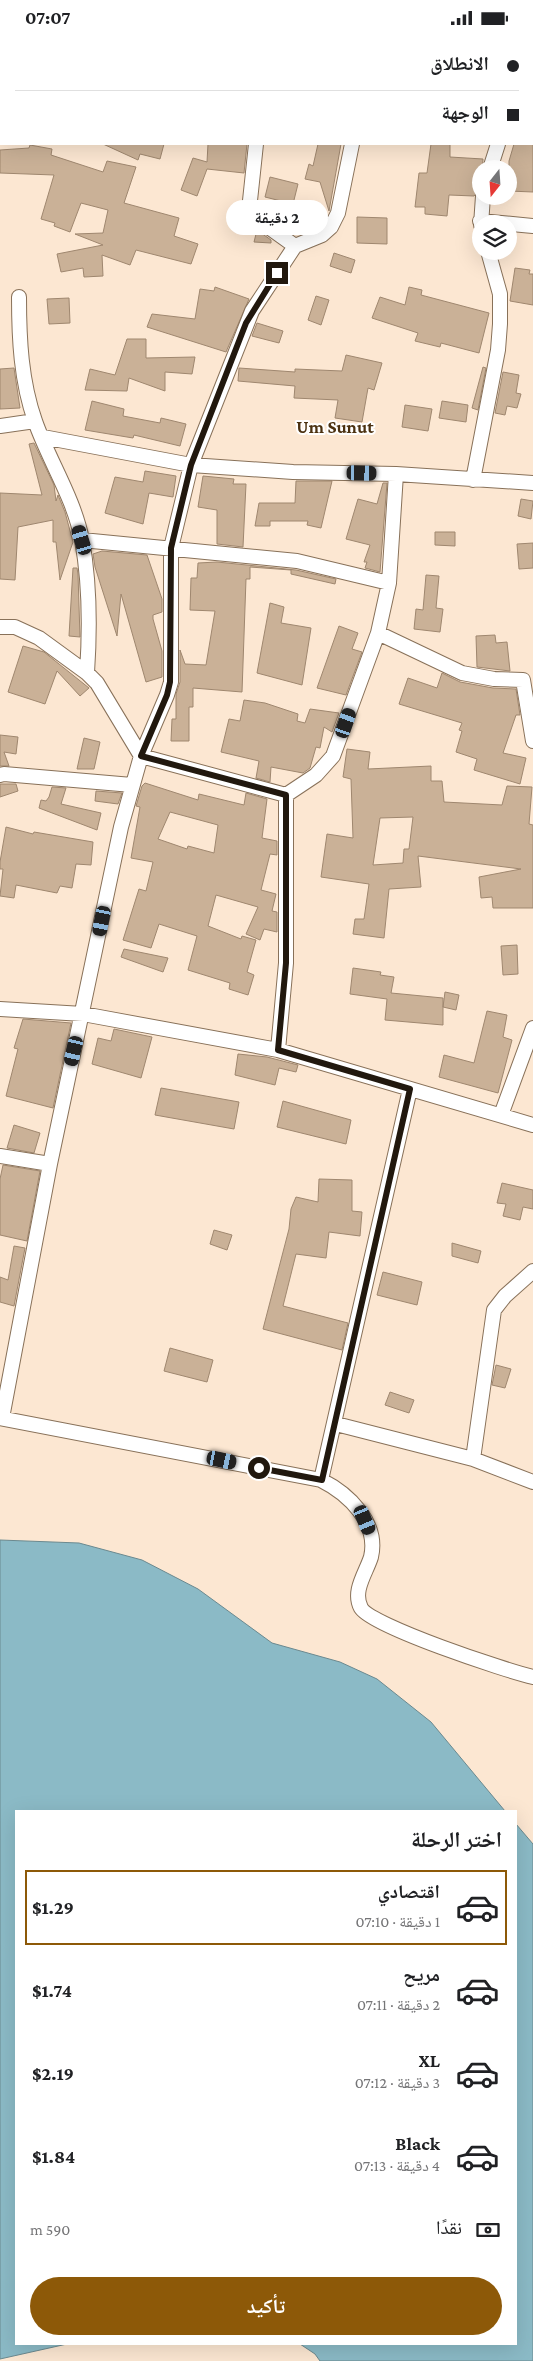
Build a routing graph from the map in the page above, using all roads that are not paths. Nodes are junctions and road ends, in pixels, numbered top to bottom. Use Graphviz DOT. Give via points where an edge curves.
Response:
graph roads {
  1 [pos="256,145"];
  2 [pos="352,145"];
  3 [pos="498,145"];
  4 [pos="493,160"];
  5 [pos="517,224"];
  6 [pos="533,225"];
  7 [pos="295,246"];
  8 [pos="491,260"];
  9 [pos="19,297"];
  10 [pos="35,421"];
  11 [pos="0,426"];
  12 [pos="43,437"];
  13 [pos="191,465"];
  14 [pos="396,474"];
  15 [pos="473,480"];
  16 [pos="533,483"];
  17 [pos="82,540"];
  18 [pos="171,548"];
  19 [pos="389,583"];
  20 [pos="0,627"];
  21 [pos="378,633"];
  22 [pos="87,673"];
  23 [pos="533,741"];
  24 [pos="141,756"];
  25 [pos="0,775"];
  26 [pos="132,785"];
  27 [pos="286,795"];
  28 [pos="0,1009"];
  29 [pos="83,1014"];
  30 [pos="533,1028"];
  31 [pos="278,1050"];
  32 [pos="410,1089"];
  33 [pos="501,1115"];
  34 [pos="533,1125"];
  35 [pos="0,1156"];
  36 [pos="50,1164"];
  37 [pos="533,1271"];
  38 [pos="1,1418"];
  39 [pos="336,1424"];
  40 [pos="473,1459"];
  41 [pos="322,1480"];
  42 [pos="533,1482"];
  43 [pos="533,1677"];
  1 -- 7 [label="street" via="249,210"];
  2 -- 7 [label="street" via="338,213 322,235"];
  3 -- 4 [label="street"];
  5 -- 6 [label="street"];
  7 -- 13 [label="street" via="246,323"];
  8 -- 15 [label="street" via="500,294 498,350"];
  9 -- 10 [label="street" via="22,367"];
  10 -- 11 [label="street"];
  10 -- 12 [label="street"];
  12 -- 13 [label="street"];
  12 -- 17 [label="street"];
  13 -- 14 [label="street"];
  13 -- 18 [label="street"];
  14 -- 15 [label="street"];
  14 -- 19 [label="street"];
  15 -- 16 [label="street"];
  17 -- 18 [label="street"];
  17 -- 22 [label="street" via="90,624"];
  18 -- 19 [label="street" via="297,561"];
  18 -- 24 [label="street" via="170,682"];
  19 -- 21 [label="street"];
  20 -- 22 [label="street" via="15,627 39,638"];
  21 -- 23 [label="street" via="462,673 523,681"];
  21 -- 27 [label="street" via="333,756 316,775"];
  22 -- 24 [label="street" via="97,683"];
  24 -- 26 [label="street"];
  24 -- 27 [label="street"];
  25 -- 26 [label="street"];
  26 -- 29 [label="street"];
  27 -- 31 [label="street" via="286,963"];
  28 -- 29 [label="street"];
  29 -- 31 [label="street"];
  29 -- 36 [label="street"];
  30 -- 33 [label="street"];
  31 -- 32 [label="street"];
  32 -- 33 [label="street"];
  32 -- 39 [label="street"];
  33 -- 34 [label="street"];
  35 -- 36 [label="street"];
  36 -- 38 [label="street"];
  37 -- 40 [label="street" via="505,1296 494,1311"];
  38 -- 41 [label="street"];
  39 -- 40 [label="street"];
  39 -- 41 [label="street"];
  40 -- 42 [label="street"];
  41 -- 43 [label="street" via="353,1501 372,1535 370,1558 358,1597 362,1609 377,1620 469,1658"];
}
